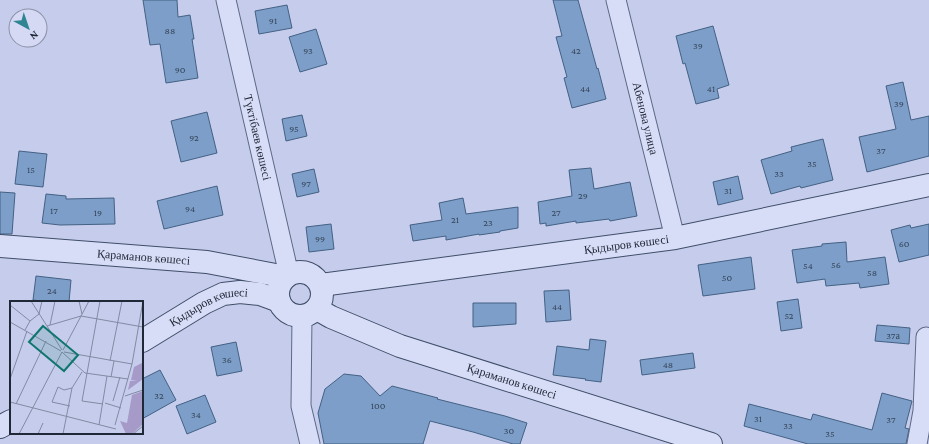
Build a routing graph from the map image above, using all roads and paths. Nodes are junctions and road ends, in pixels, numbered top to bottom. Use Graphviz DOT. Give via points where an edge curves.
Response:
graph roads {
  1 [pos="226,0"];
  2 [pos="616,0"];
  3 [pos="929,185"];
  4 [pos="675,238"];
  5 [pos="0,246"];
  6 [pos="206,262"];
  7 [pos="288,276"];
  8 [pos="320,285"];
  9 [pos="279,301"];
  10 [pos="204,303"];
  11 [pos="309,312"];
  12 [pos="926,337"];
  13 [pos="143,340"];
  14 [pos="10,422"];
  15 [pos="0,427"];
  16 [pos="310,444"];
  17 [pos="711,444"];
  18 [pos="916,444"];
  1 -- 7 [label="street, Түктібаев көшесі"];
  2 -- 4 [label="street, Абенова улица"];
  3 -- 4 [label="street, Қыдыров көшесі"];
  4 -- 8 [label="street, Қыдыров көшесі"];
  5 -- 6 [label="street, Қараманов көшесі"];
  6 -- 7 [label="street, Қараманов көшесі"];
  6 -- 10 [label="street" via="213,281 211,293"];
  7 -- 8 [label="street" via="303,272 310,274"];
  7 -- 9 [label="street" via="280,284"];
  8 -- 11 [label="street" via="321,302"];
  9 -- 10 [label="street, Қыдыров көшесі" via="260,294 240,292 223,294"];
  9 -- 11 [label="street" via="282,308 295,315"];
  10 -- 13 [label="street, Қыдыров көшесі"];
  11 -- 16 [label="street" via="301,406"];
  11 -- 17 [label="street, Қараманов көшесі" via="331,317 400,346"];
  12 -- 18 [label="street" via="923,411"];
  14 -- 15 [label="street"];
}
